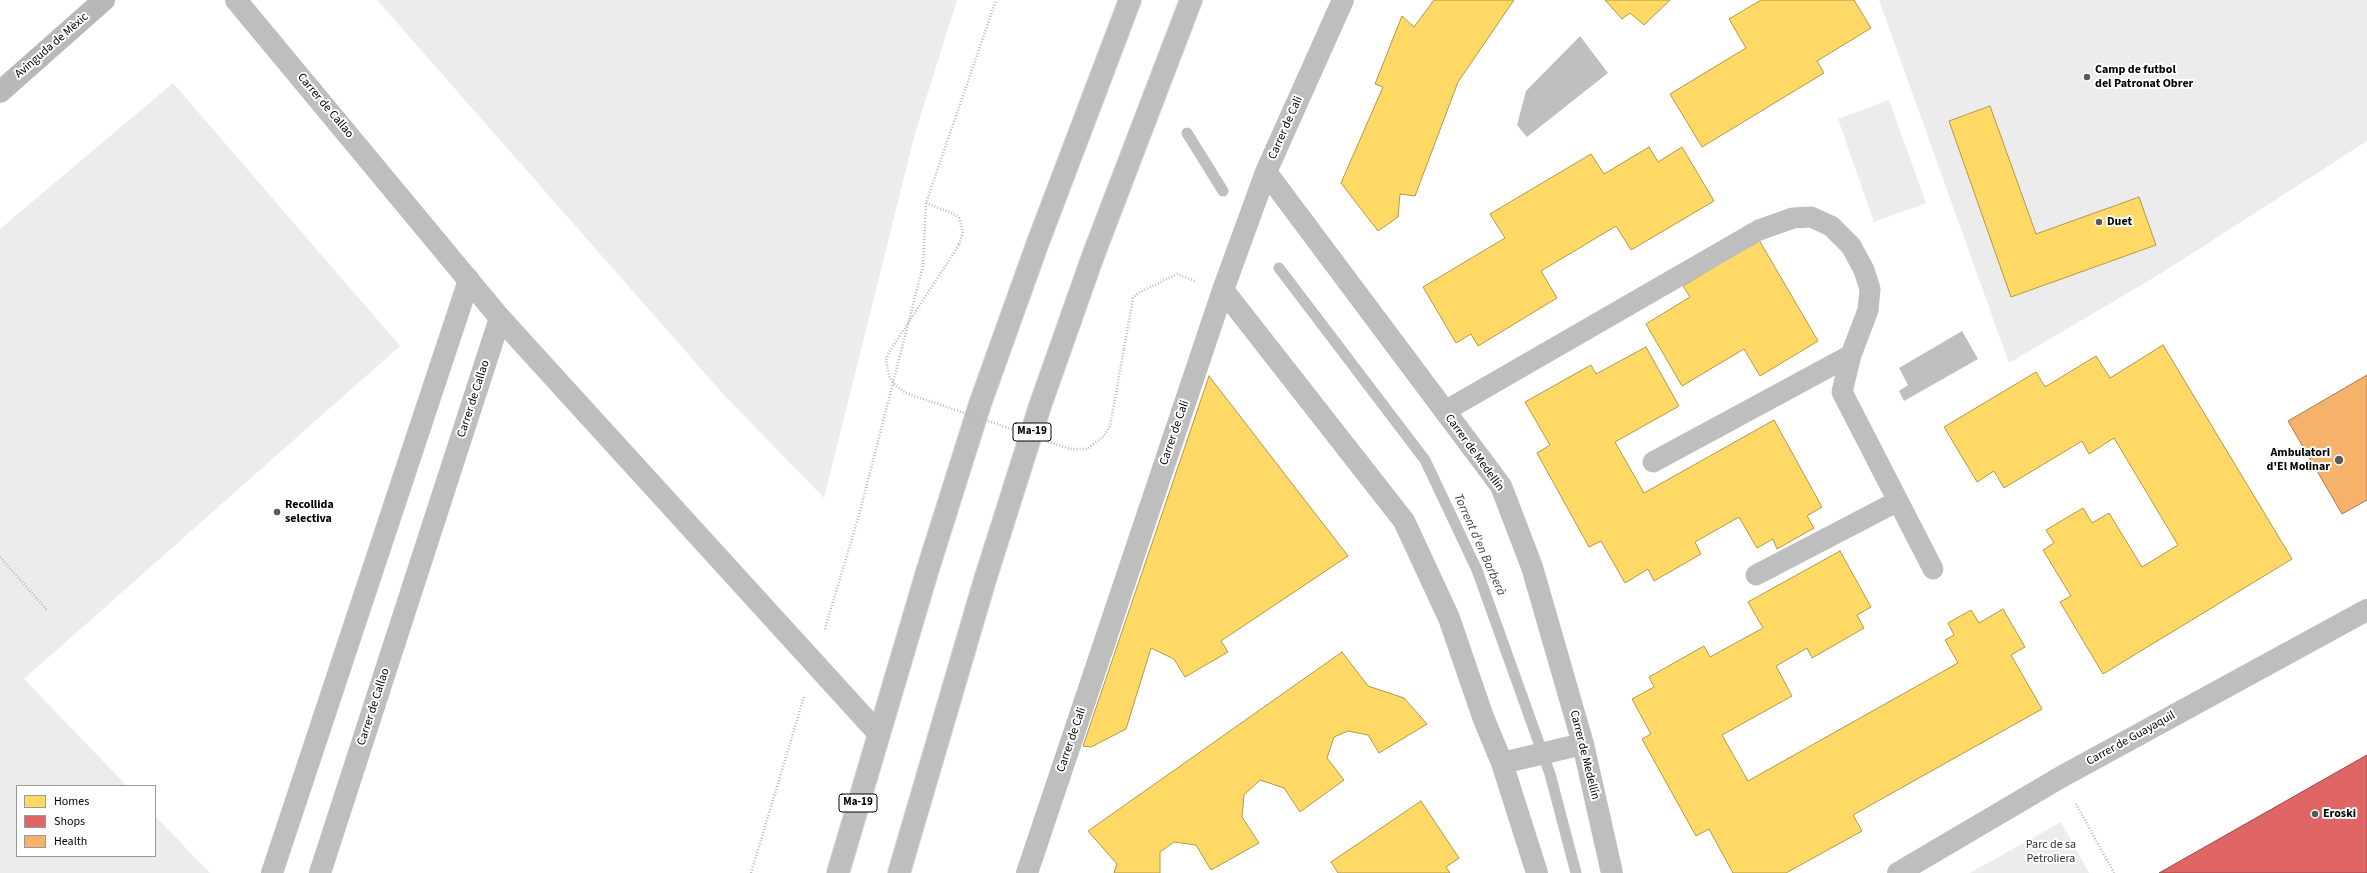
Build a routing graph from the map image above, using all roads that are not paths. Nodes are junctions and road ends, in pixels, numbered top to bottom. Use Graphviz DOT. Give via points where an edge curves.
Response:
graph roads {
  1 [pos="104,0"];
  2 [pos="236,0"];
  3 [pos="1130,0"];
  4 [pos="1191,0"];
  5 [pos="1343,0"];
  6 [pos="0,92"];
  7 [pos="1266,172"];
  8 [pos="469,280"];
  9 [pos="1223,290"];
  10 [pos="500,318"];
  11 [pos="1850,355"];
  12 [pos="1445,411"];
  13 [pos="1653,462"];
  14 [pos="1898,500"];
  15 [pos="1933,569"];
  16 [pos="1756,574"];
  17 [pos="2367,610"];
  18 [pos="879,734"];
  19 [pos="1583,744"];
  20 [pos="1502,763"];
  21 [pos="272,873"];
  22 [pos="320,873"];
  23 [pos="838,873"];
  24 [pos="899,873"];
  25 [pos="1027,873"];
  26 [pos="1537,873"];
  27 [pos="1612,873"];
  28 [pos="1898,873"];
  1 -- 6 [label="street, Avinguda de Mèxic"];
  2 -- 8 [label="main road, Carrer de Callao"];
  3 -- 18 [label="main road, Ma-19" via="980,404"];
  4 -- 24 [label="main road, Ma-19" via="1096,248 1040,406 982,591"];
  5 -- 7 [label="main road, Carrer de Cali"];
  7 -- 9 [label="main road, Carrer de Cali"];
  7 -- 12 [label="main road, Carrer de Medellín"];
  8 -- 10 [label="main road, Carrer de Callao"];
  8 -- 21 [label="main road"];
  9 -- 20 [label="main road" via="1404,521 1449,618"];
  9 -- 25 [label="main road, Carrer de Cali"];
  10 -- 18 [label="main road"];
  10 -- 22 [label="main road, Carrer de Callao"];
  11 -- 12 [label="lane" via="1868,310 1870,289 1864,270 1850,246 1831,226 1811,217 1793,218 1759,230"];
  11 -- 13 [label="lane"];
  11 -- 14 [label="lane" via="1842,392"];
  12 -- 19 [label="main road, Carrer de Medellín" via="1501,486 1532,567"];
  14 -- 15 [label="lane"];
  14 -- 16 [label="lane"];
  17 -- 28 [label="main road, Carrer de Guayaquil" via="2061,778"];
  18 -- 23 [label="main road, Ma-19"];
  19 -- 20 [label="main road"];
  19 -- 27 [label="main road, Carrer de Medellín"];
  20 -- 26 [label="main road"];
}
